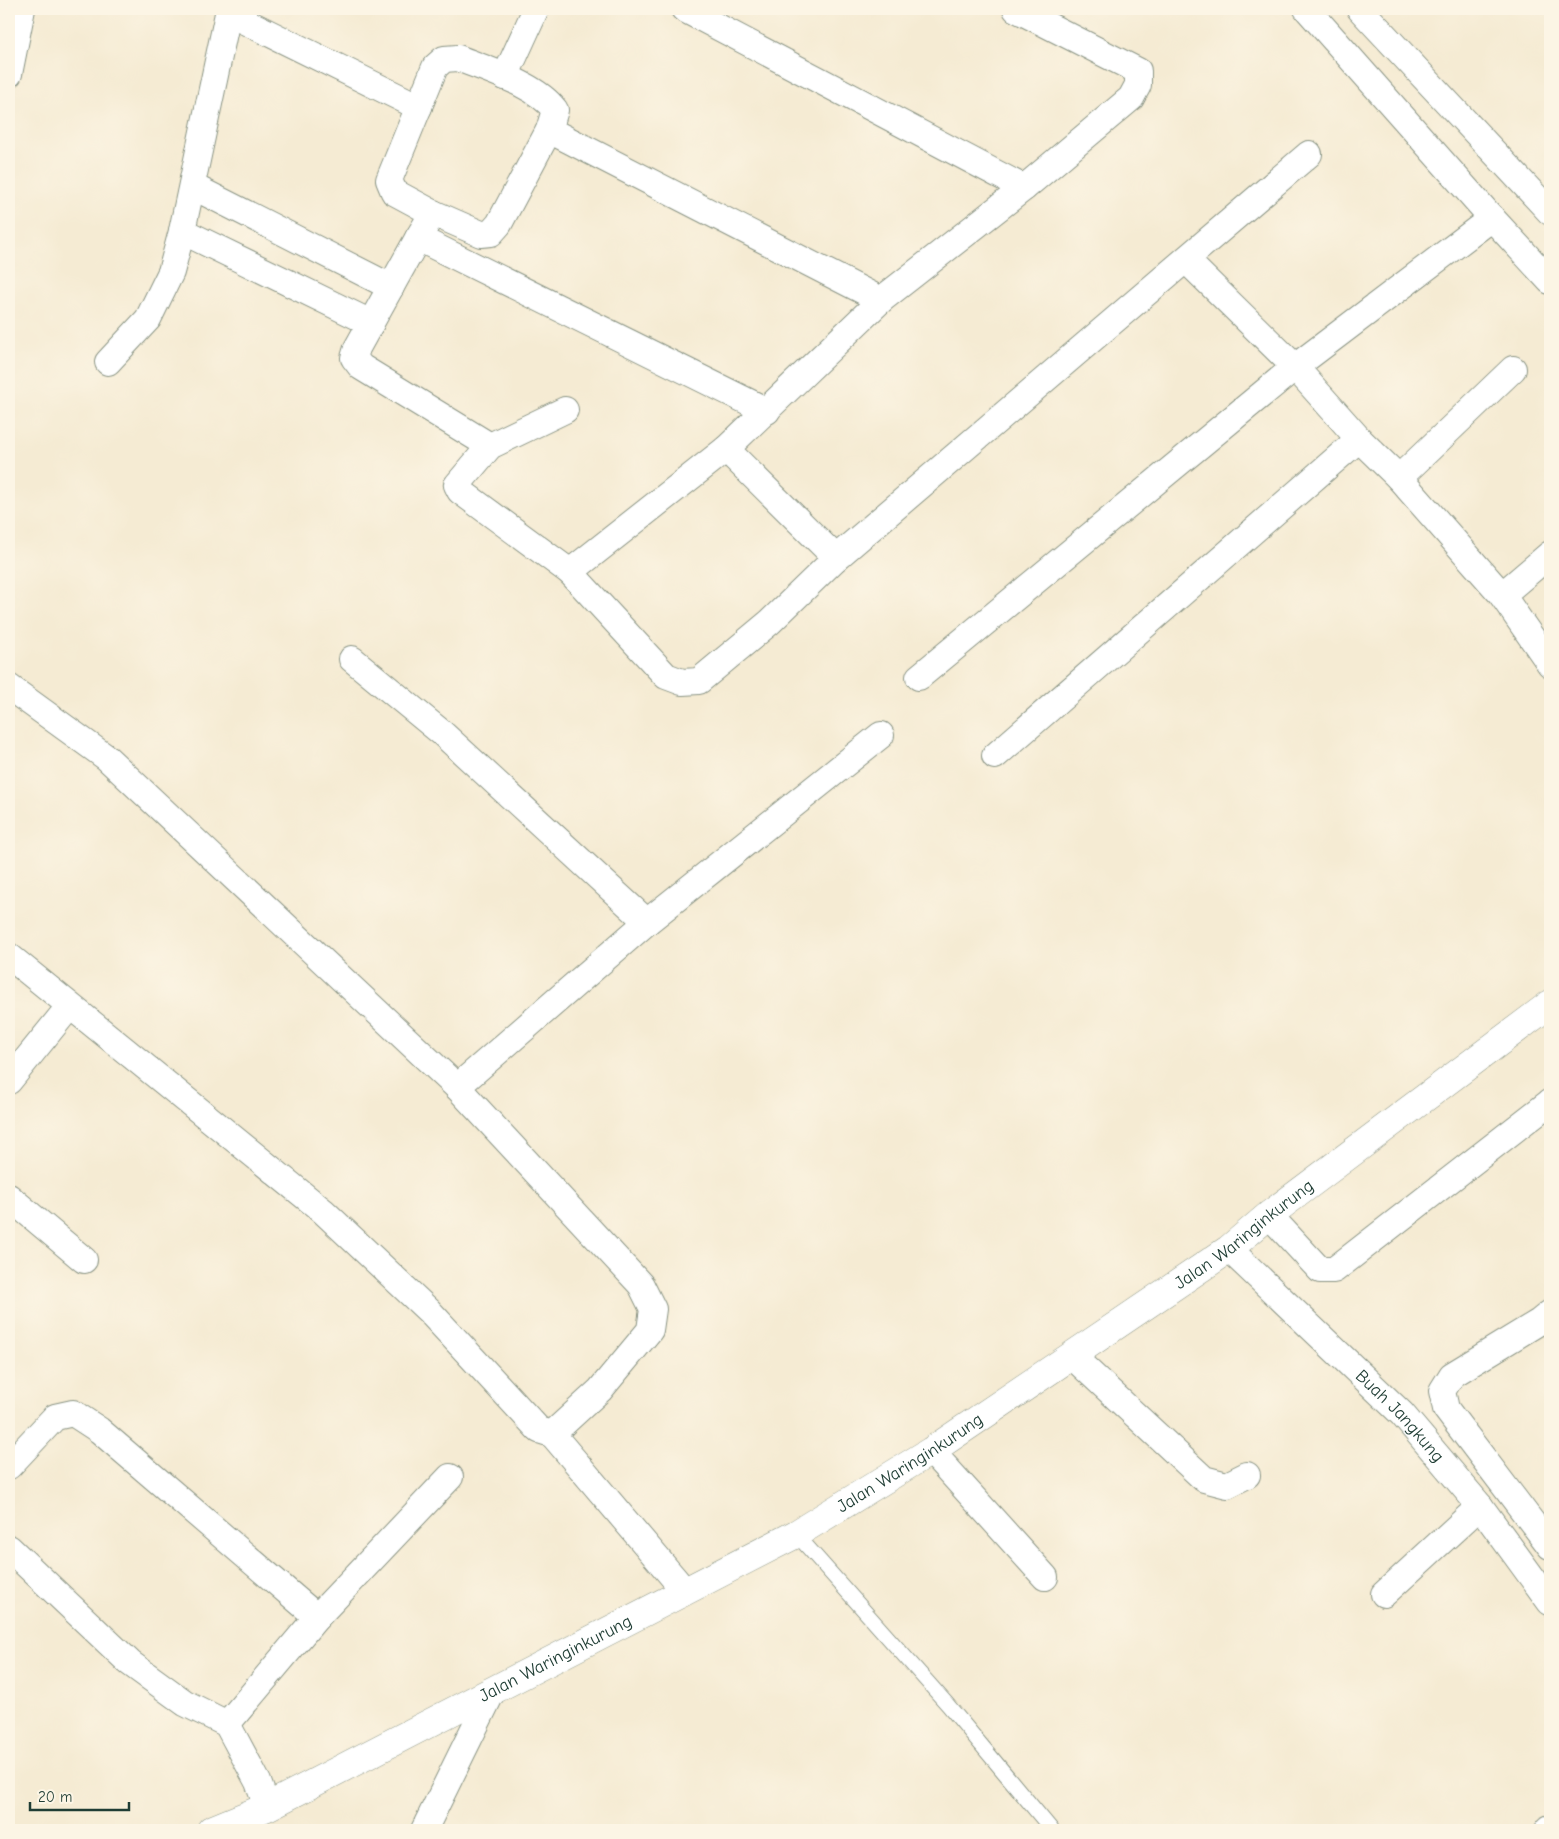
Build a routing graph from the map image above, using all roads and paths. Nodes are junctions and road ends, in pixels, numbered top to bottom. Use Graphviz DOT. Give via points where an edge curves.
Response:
graph roads {
  1 [pos="22,9"];
  2 [pos="536,9"];
  3 [pos="684,9"];
  4 [pos="1016,9"];
  5 [pos="1306,9"];
  6 [pos="229,11"];
  7 [pos="1369,12"];
  8 [pos="9,74"];
  9 [pos="505,77"];
  10 [pos="419,107"];
  11 [pos="549,130"];
  12 [pos="1309,154"];
  13 [pos="192,186"];
  14 [pos="1024,188"];
  15 [pos="1550,212"];
  16 [pos="433,213"];
  17 [pos="1492,218"];
  18 [pos="182,231"];
  19 [pos="418,238"];
  20 [pos="1187,261"];
  21 [pos="1550,281"];
  22 [pos="391,287"];
  23 [pos="881,300"];
  24 [pos="371,324"];
  25 [pos="108,362"];
  26 [pos="1295,367"];
  27 [pos="1513,369"];
  28 [pos="565,410"];
  29 [pos="767,410"];
  30 [pos="1359,439"];
  31 [pos="490,446"];
  32 [pos="726,448"];
  33 [pos="1399,478"];
  34 [pos="1550,554"];
  35 [pos="836,558"];
  36 [pos="570,572"];
  37 [pos="1502,595"];
  38 [pos="352,659"];
  39 [pos="1550,664"];
  40 [pos="919,677"];
  41 [pos="9,687"];
  42 [pos="881,735"];
  43 [pos="995,756"];
  44 [pos="647,922"];
  45 [pos="9,956"];
  46 [pos="1550,1004"];
  47 [pos="69,1007"];
  48 [pos="9,1081"];
  49 [pos="457,1087"];
  50 [pos="1550,1102"];
  51 [pos="9,1197"];
  52 [pos="1269,1214"];
  53 [pos="1229,1249"];
  54 [pos="84,1260"];
  55 [pos="1546,1324"];
  56 [pos="1072,1356"];
  57 [pos="552,1434"];
  58 [pos="931,1450"];
  59 [pos="9,1466"];
  60 [pos="1247,1475"];
  61 [pos="450,1477"];
  62 [pos="1480,1506"];
  63 [pos="796,1534"];
  64 [pos="1550,1546"];
  65 [pos="9,1548"];
  66 [pos="1045,1577"];
  67 [pos="684,1590"];
  68 [pos="1384,1594"];
  69 [pos="1550,1602"];
  70 [pos="317,1617"];
  71 [pos="492,1692"];
  72 [pos="227,1724"];
  73 [pos="267,1807"];
  74 [pos="211,1830"];
  75 [pos="424,1830"];
  76 [pos="1052,1830"];
  1 -- 8 [label="street"];
  2 -- 9 [label="street"];
  3 -- 14 [label="street"];
  4 -- 14 [label="street" via="1138,71 1138,85 1131,98"];
  5 -- 17 [label="street"];
  6 -- 10 [label="street"];
  6 -- 13 [label="street"];
  7 -- 15 [label="street"];
  9 -- 10 [label="street" via="458,58 444,58 435,67"];
  9 -- 11 [label="street" via="550,103 555,110"];
  10 -- 16 [label="street" via="389,180 394,192"];
  11 -- 16 [label="street" via="499,224 491,233 481,234"];
  11 -- 23 [label="street"];
  12 -- 20 [label="street"];
  13 -- 18 [label="street"];
  13 -- 22 [label="street"];
  14 -- 23 [label="street"];
  16 -- 19 [label="street"];
  17 -- 21 [label="street"];
  17 -- 26 [label="street"];
  18 -- 24 [label="street"];
  18 -- 25 [label="street" via="171,272 148,319"];
  19 -- 22 [label="street"];
  19 -- 29 [label="street"];
  20 -- 26 [label="street"];
  20 -- 35 [label="street"];
  22 -- 24 [label="street"];
  23 -- 29 [label="street"];
  24 -- 31 [label="street" via="354,358 361,367"];
  26 -- 30 [label="street"];
  26 -- 40 [label="street"];
  27 -- 33 [label="street"];
  28 -- 31 [label="street"];
  29 -- 32 [label="street"];
  30 -- 33 [label="street"];
  30 -- 43 [label="street"];
  31 -- 36 [label="street" via="459,480 460,491"];
  32 -- 35 [label="street"];
  32 -- 36 [label="street"];
  33 -- 37 [label="street"];
  34 -- 37 [label="street"];
  35 -- 36 [label="street" via="770,622 699,681 682,682 666,676"];
  37 -- 39 [label="street"];
  38 -- 44 [label="street" via="442,733"];
  41 -- 49 [label="street" via="107,758"];
  42 -- 44 [label="street"];
  44 -- 49 [label="street"];
  45 -- 47 [label="street"];
  46 -- 52 [label="street, Jalan Waringinkurung"];
  47 -- 48 [label="street"];
  47 -- 57 [label="street" via="323,1211 429,1311 538,1430"];
  49 -- 57 [label="street" via="641,1284 653,1309 650,1330 600,1390"];
  50 -- 52 [label="street" via="1334,1270 1320,1270"];
  51 -- 54 [label="street"];
  52 -- 53 [label="street, Jalan Waringinkurung"];
  53 -- 56 [label="street, Jalan Waringinkurung"];
  53 -- 62 [label="street, Buah Jangkung" via="1402,1414"];
  55 -- 64 [label="street" via="1452,1375 1442,1391 1446,1409"];
  56 -- 58 [label="street, Jalan Waringinkurung"];
  56 -- 60 [label="street" via="1204,1479 1227,1485"];
  57 -- 67 [label="street"];
  58 -- 63 [label="street, Jalan Waringinkurung"];
  58 -- 66 [label="street"];
  59 -- 70 [label="street" via="55,1417 73,1413 99,1430"];
  61 -- 70 [label="street"];
  62 -- 68 [label="street"];
  62 -- 69 [label="street, Buah Jangkung"];
  63 -- 67 [label="street, Jalan Waringinkurung"];
  63 -- 76 [label="lane" via="948,1704"];
  65 -- 72 [label="street" via="130,1663 184,1703"];
  67 -- 71 [label="street, Jalan Waringinkurung"];
  70 -- 72 [label="street"];
  71 -- 73 [label="street, Jalan Waringinkurung"];
  71 -- 75 [label="street"];
  72 -- 73 [label="street" via="258,1782"];
  73 -- 74 [label="street, Jalan Waringinkurung"];
}
